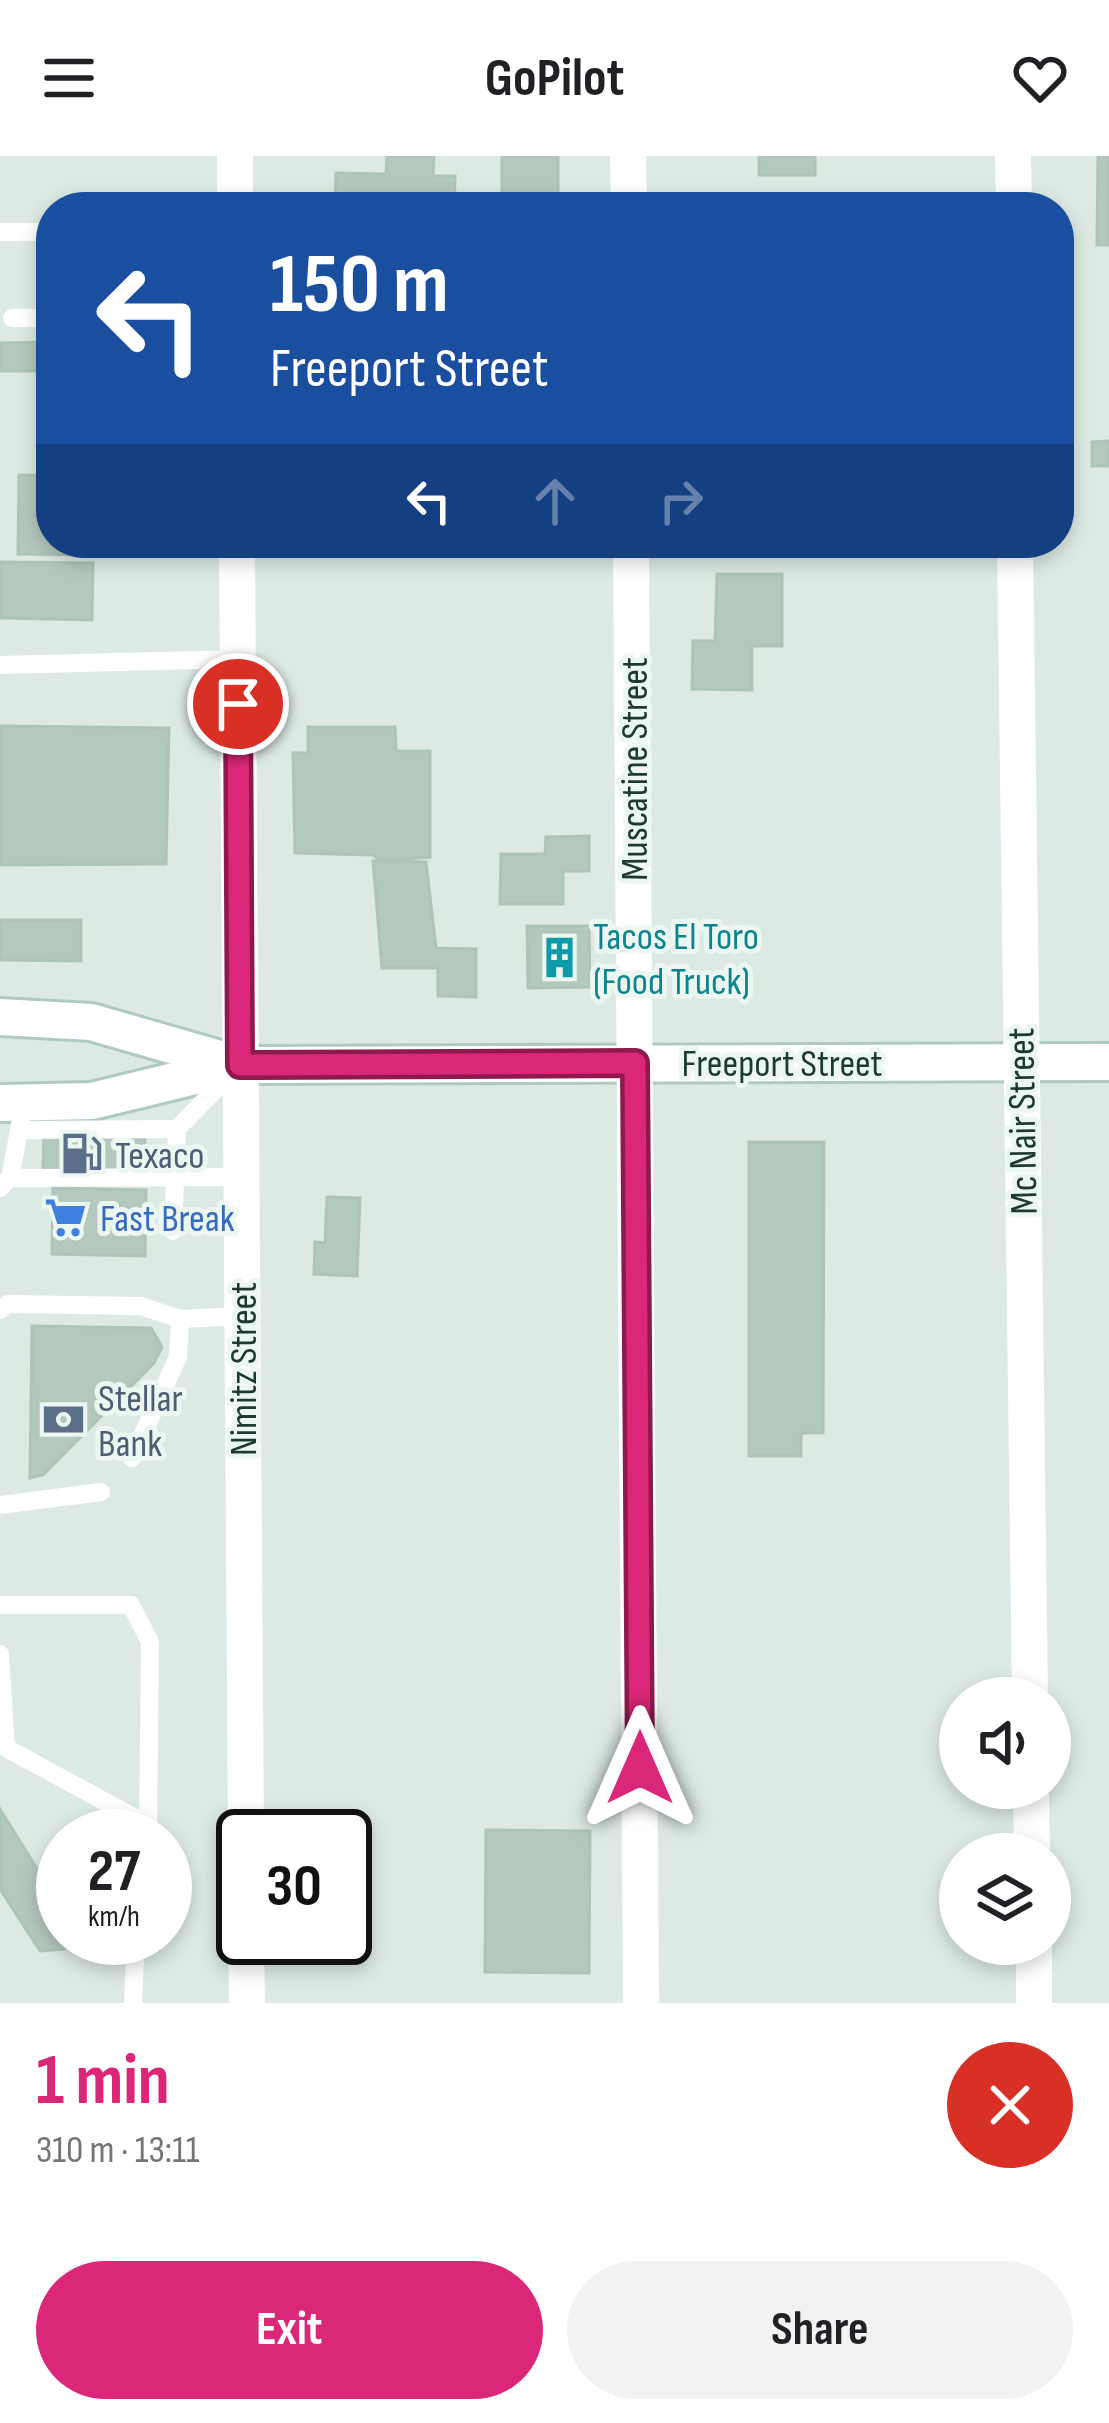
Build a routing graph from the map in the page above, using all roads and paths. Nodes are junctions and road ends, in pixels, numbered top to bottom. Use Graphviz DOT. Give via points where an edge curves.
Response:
graph roads {
  1 [pos="235,156"];
  2 [pos="628,156"];
  3 [pos="1013,156"];
  4 [pos="235,192"];
  5 [pos="629,192"];
  6 [pos="1014,192"];
  7 [pos="0,232"];
  8 [pos="36,232"];
  9 [pos="12,318"];
  10 [pos="36,318"];
  11 [pos="237,558"];
  12 [pos="631,558"];
  13 [pos="1015,558"];
  14 [pos="238,658"];
  15 [pos="0,665"];
  16 [pos="0,1017"];
  17 [pos="1109,1062"];
  18 [pos="635,1063"];
  19 [pos="1020,1063"];
  20 [pos="240,1065"];
  21 [pos="15,1112"];
  22 [pos="177,1129"];
  23 [pos="173,1177"];
  24 [pos="241,1177"];
  25 [pos="5,1183"];
  26 [pos="173,1231"];
  27 [pos="0,1310"];
  28 [pos="242,1316"];
  29 [pos="180,1319"];
  30 [pos="132,1458"];
  31 [pos="101,1492"];
  32 [pos="0,1505"];
  33 [pos="0,1605"];
  34 [pos="0,1654"];
  35 [pos="1030,1677"];
  36 [pos="111,1809"];
  37 [pos="148,1809"];
  38 [pos="245,1809"];
  39 [pos="135,1965"];
  40 [pos="246,1965"];
  41 [pos="1034,1965"];
  42 [pos="133,2003"];
  43 [pos="247,2003"];
  44 [pos="641,2003"];
  45 [pos="1034,2003"];
  1 -- 4 [label="street"];
  2 -- 5 [label="street"];
  3 -- 6 [label="street"];
  7 -- 8 [label="lane"];
  9 -- 10 [label="lane"];
  11 -- 14 [label="street, Nimitz Street"];
  12 -- 18 [label="street, Muscatine Street"];
  13 -- 19 [label="street, Mc Nair Street"];
  14 -- 15 [label="lane"];
  14 -- 20 [label="street, Nimitz Street"];
  16 -- 20 [label="street, Freeport Street" via="91,1022"];
  17 -- 19 [label="street, Freeport Street"];
  18 -- 19 [label="street, Freeport Street"];
  18 -- 20 [label="street, Freeport Street"];
  18 -- 44 [label="street, Muscatine Street"];
  19 -- 35 [label="street, Mc Nair Street"];
  20 -- 21 [label="street, Freeport Street"];
  20 -- 22 [label="lane"];
  20 -- 24 [label="street, Nimitz Street"];
  21 -- 22 [label="lane"];
  21 -- 25 [label="lane"];
  22 -- 23 [label="lane"];
  23 -- 24 [label="lane"];
  23 -- 25 [label="lane"];
  23 -- 26 [label="lane"];
  24 -- 28 [label="street, Nimitz Street"];
  27 -- 29 [label="lane" via="141,1306"];
  28 -- 29 [label="lane"];
  28 -- 38 [label="street, Nimitz Street"];
  29 -- 30 [label="lane" via="178,1358"];
  31 -- 32 [label="lane"];
  33 -- 37 [label="lane" via="130,1605 150,1642"];
  34 -- 36 [label="lane" via="7,1748"];
  39 -- 42 [label="lane"];
  40 -- 43 [label="street"];
  41 -- 45 [label="street"];
}
